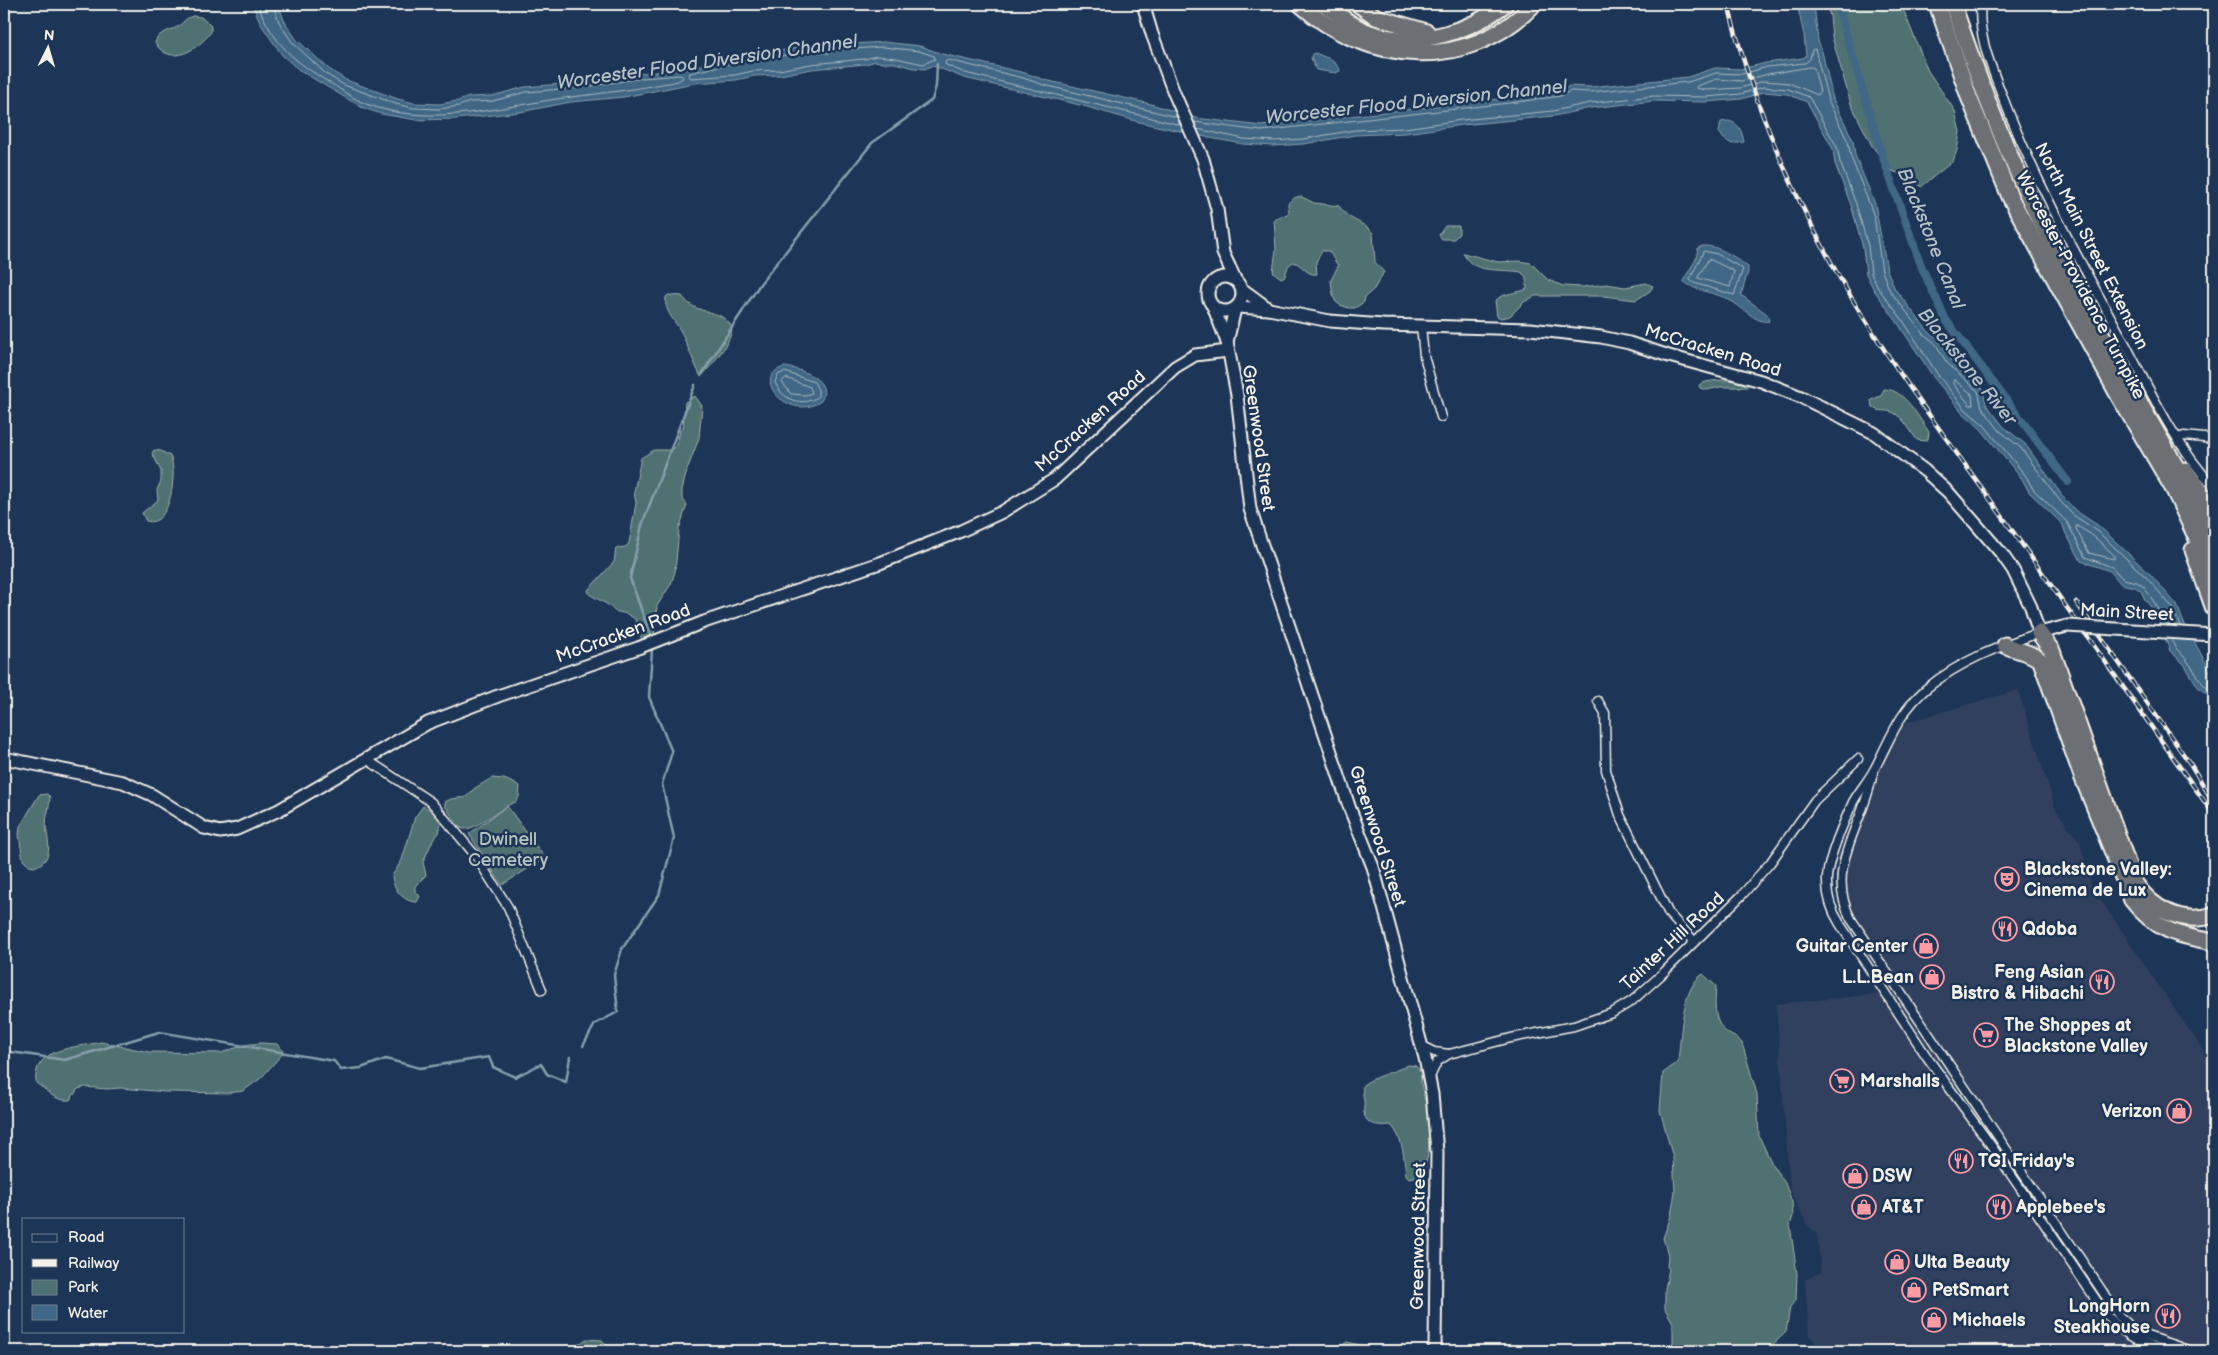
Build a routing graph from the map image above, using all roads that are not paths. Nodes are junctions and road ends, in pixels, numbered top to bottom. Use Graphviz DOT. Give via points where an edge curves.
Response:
graph roads {
  1 [pos="1143,4"];
  2 [pos="1300,4"];
  3 [pos="1313,4"];
  4 [pos="1324,4"];
  5 [pos="1358,4"];
  6 [pos="1505,4"];
  7 [pos="1534,4"];
  8 [pos="1937,4"];
  9 [pos="1954,4"];
  10 [pos="1981,4"];
  11 [pos="1456,30"];
  12 [pos="1343,33"];
  13 [pos="1223,253"];
  14 [pos="1216,279"];
  15 [pos="1239,284"];
  16 [pos="1213,306"];
  17 [pos="1236,308"];
  18 [pos="1269,309"];
  19 [pos="1421,326"];
  20 [pos="1228,346"];
  21 [pos="2120,398"];
  22 [pos="1441,417"];
  23 [pos="2150,418"];
  24 [pos="2177,438"];
  25 [pos="2214,439"];
  26 [pos="2214,487"];
  27 [pos="2214,509"];
  28 [pos="2214,543"];
  29 [pos="2214,575"];
  30 [pos="2214,609"];
  31 [pos="2039,633"];
  32 [pos="2214,635"];
  33 [pos="2005,645"];
  34 [pos="2041,661"];
  35 [pos="1598,701"];
  36 [pos="4,758"];
  37 [pos="366,759"];
  38 [pos="1858,759"];
  39 [pos="1874,770"];
  40 [pos="2214,915"];
  41 [pos="1694,941"];
  42 [pos="2214,942"];
  43 [pos="542,990"];
  44 [pos="1422,1046"];
  45 [pos="1449,1054"];
  46 [pos="1429,1079"];
  47 [pos="1435,1351"];
  48 [pos="2165,1351"];
  49 [pos="2191,1351"];
  1 -- 13 [label="street" via="1195,138 1216,206"];
  2 -- 12 [label="highway" via="1326,26"];
  3 -- 12 [label="highway"];
  4 -- 11 [label="highway" via="1348,22 1376,35 1423,37"];
  5 -- 11 [label="highway" via="1376,17 1420,31"];
  6 -- 11 [label="highway" via="1469,27"];
  7 -- 12 [label="highway" via="1508,26 1467,46 1450,50 1397,52 1369,46"];
  8 -- 21 [label="highway, Worcester-Providence Turnpike" via="1969,97 2010,197"];
  9 -- 23 [label="highway, Worcester-Providence Turnpike" via="2026,192"];
  10 -- 24 [label="street, North Main Street Extension" via="1980,25 1984,42 2030,161 2071,244"];
  13 -- 14 [label="street"];
  13 -- 15 [label="street"];
  14 -- 15 [label="street" via="1226,276"];
  14 -- 16 [label="street" via="1208,292"];
  15 -- 17 [label="street" via="1242,299"];
  15 -- 18 [label="street, McCracken Road"];
  16 -- 17 [label="street" via="1224,311"];
  16 -- 20 [label="street, Greenwood Street"];
  17 -- 18 [label="street, McCracken Road"];
  17 -- 20 [label="street, Greenwood Street"];
  18 -- 19 [label="street, McCracken Road" via="1330,321"];
  19 -- 22 [label="street" via="1424,356"];
  19 -- 31 [label="street, McCracken Road" via="1530,330 1629,343 1777,387 1855,422 1894,447 1949,493 2001,553 2018,578"];
  20 -- 37 [label="street, McCracken Road" via="1196,355 1175,367 1055,480 980,522 880,563 498,696 418,727"];
  20 -- 44 [label="street, Greenwood Street" via="1250,509 1350,809 1373,867"];
  21 -- 29 [label="highway, Worcester-Providence Turnpike" via="2174,490"];
  21 -- 30 [label="highway" via="2185,530"];
  23 -- 27 [label="highway"];
  23 -- 28 [label="highway, Worcester-Providence Turnpike"];
  24 -- 25 [label="street"];
  24 -- 26 [label="street, North Main Street Extension"];
  31 -- 32 [label="street, Main Street, bridge" via="2067,626"];
  31 -- 33 [label="street"];
  31 -- 34 [label="highway"];
  31 -- 40 [label="highway" via="2052,651 2134,882 2150,902 2170,914 2198,918"];
  33 -- 34 [label="highway" via="2032,654"];
  33 -- 39 [label="street" via="1962,664 1925,690 1894,726"];
  34 -- 42 [label="highway" via="2082,776 2132,900 2141,911 2171,932"];
  35 -- 41 [label="street" via="1605,713 1606,770 1620,815 1669,914"];
  36 -- 37 [label="street, McCracken Road" via="123,782 152,795 197,826 220,832 243,827 279,810"];
  37 -- 43 [label="street" via="431,802 475,855 508,907"];
  38 -- 41 [label="street, Tainter Hill Road" via="1815,800 1775,858 1742,895"];
  39 -- 48 [label="street" via="1853,802 1829,868 1828,891 1834,914 1927,1057 2102,1310 2118,1328 2134,1339"];
  39 -- 49 [label="street" via="1866,803 1841,870 1842,899 1851,919 2119,1316 2138,1333"];
  41 -- 45 [label="street, Tainter Hill Road" via="1646,989 1612,1013 1574,1026"];
  44 -- 45 [label="street, Tainter Hill Road"];
  44 -- 46 [label="street, Greenwood Street"];
  45 -- 46 [label="street" via="1437,1062"];
  46 -- 47 [label="street, Greenwood Street" via="1437,1152"];
}
